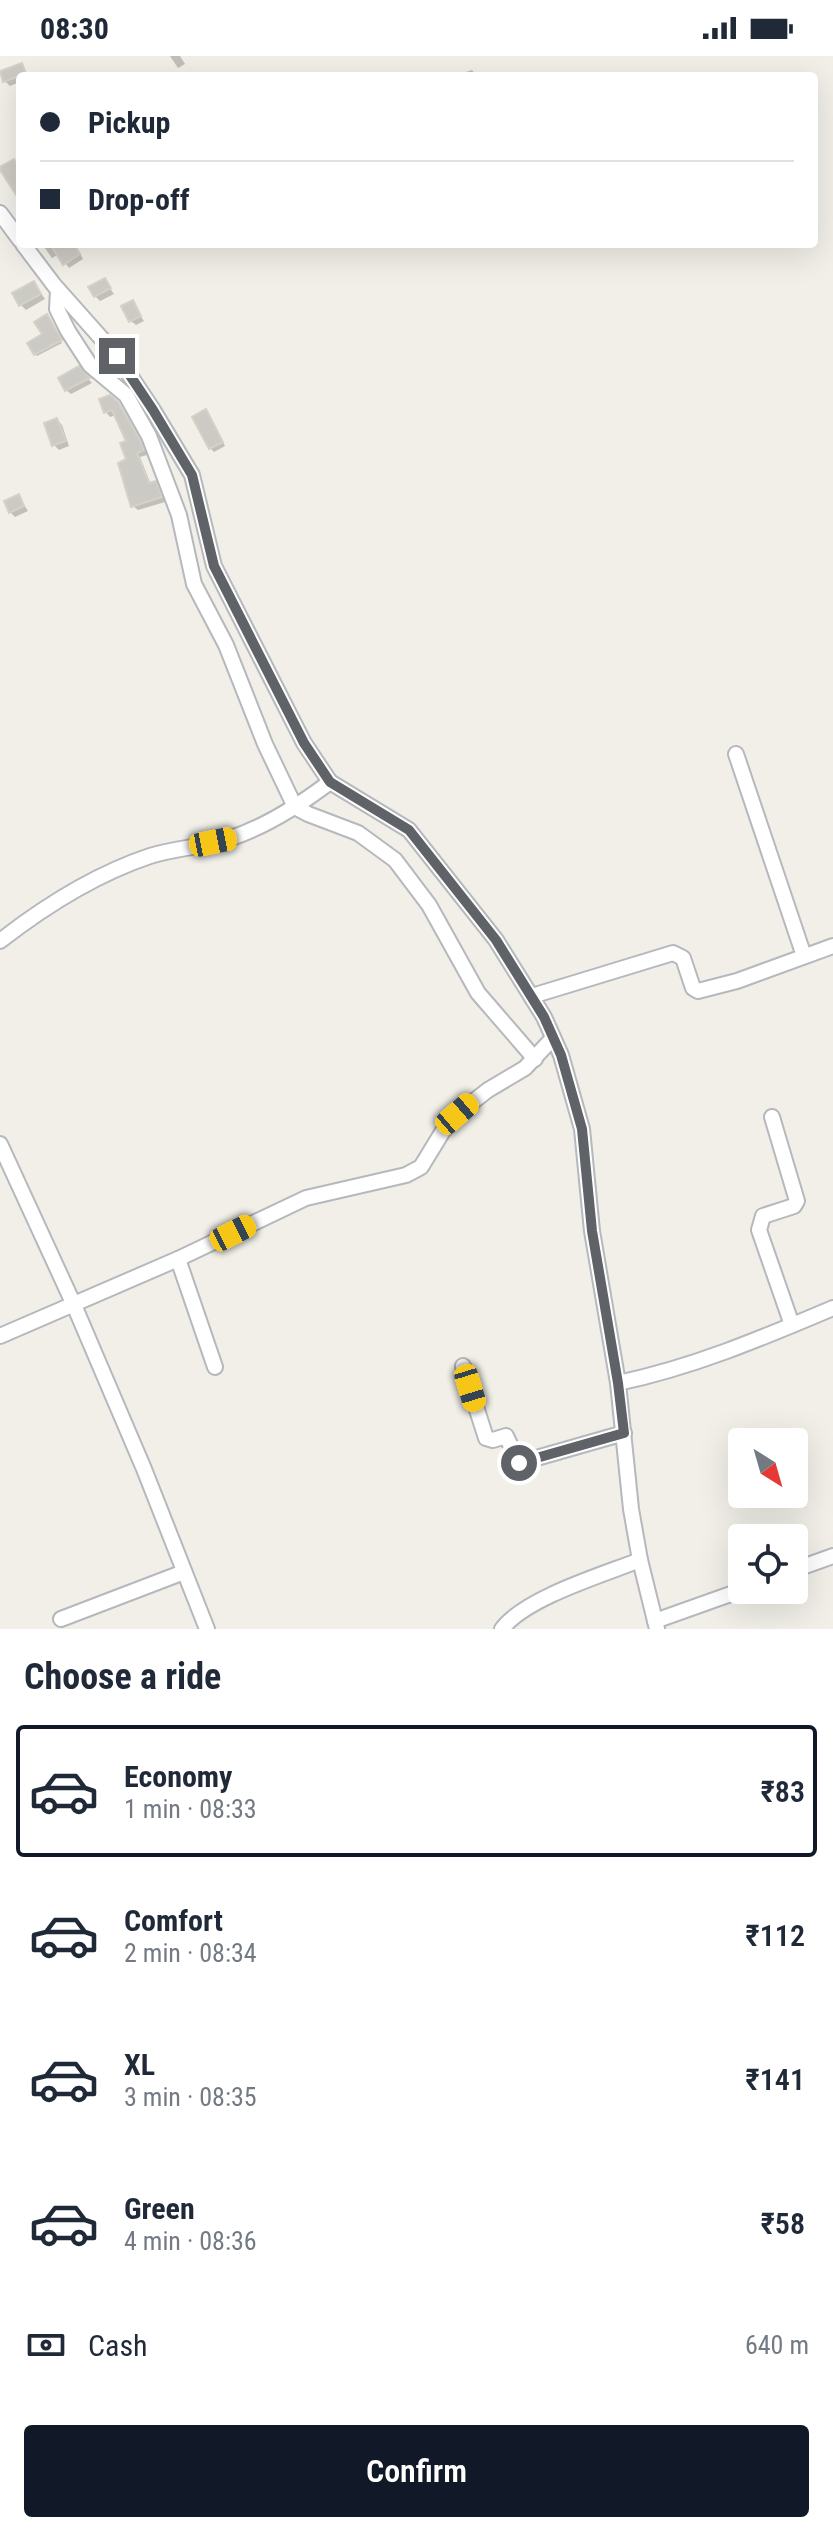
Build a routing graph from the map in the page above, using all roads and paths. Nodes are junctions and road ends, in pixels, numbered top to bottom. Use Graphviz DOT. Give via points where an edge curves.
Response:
graph roads {
  1 [pos="0,213"];
  2 [pos="16,234"];
  3 [pos="26,248"];
  4 [pos="58,290"];
  5 [pos="736,754"];
  6 [pos="330,782"];
  7 [pos="295,807"];
  8 [pos="0,941"];
  9 [pos="833,946"];
  10 [pos="804,956"];
  11 [pos="532,996"];
  12 [pos="553,1038"];
  13 [pos="535,1059"];
  14 [pos="772,1117"];
  15 [pos="0,1144"];
  16 [pos="178,1259"];
  17 [pos="74,1305"];
  18 [pos="833,1308"];
  19 [pos="792,1325"];
  20 [pos="0,1336"];
  21 [pos="463,1366"];
  22 [pos="215,1367"];
  23 [pos="618,1383"];
  24 [pos="624,1433"];
  25 [pos="833,1556"];
  26 [pos="640,1560"];
  27 [pos="808,1565"];
  28 [pos="184,1572"];
  29 [pos="728,1595"];
  30 [pos="61,1619"];
  31 [pos="665,1620"];
  32 [pos="207,1629"];
  33 [pos="502,1629"];
  1 -- 2 [label="street"];
  3 -- 4 [label="street"];
  4 -- 6 [label="street" via="117,356 192,475 214,566 304,743"];
  4 -- 7 [label="street" via="57,309 68,331 90,365 126,395 149,436 179,515 194,584"];
  5 -- 10 [label="street"];
  6 -- 7 [label="street"];
  6 -- 11 [label="street" via="409,830 496,940"];
  7 -- 8 [label="street" via="229,838 150,856 100,877"];
  7 -- 13 [label="street" via="358,833 395,860 429,905 478,993"];
  9 -- 10 [label="street"];
  10 -- 11 [label="street" via="698,991 683,958 673,953"];
  11 -- 12 [label="street"];
  12 -- 13 [label="street"];
  12 -- 23 [label="street" via="582,1129 592,1231"];
  13 -- 16 [label="street" via="457,1114 421,1167 306,1198"];
  14 -- 19 [label="street" via="797,1201 763,1216 759,1230"];
  15 -- 17 [label="street"];
  16 -- 17 [label="street"];
  16 -- 22 [label="street"];
  17 -- 20 [label="street"];
  17 -- 28 [label="street"];
  18 -- 19 [label="street"];
  19 -- 23 [label="street" via="685,1368"];
  21 -- 24 [label="street" via="486,1438 506,1436 519,1463"];
  23 -- 24 [label="street"];
  24 -- 26 [label="street"];
  25 -- 27 [label="street"];
  26 -- 31 [label="street"];
  26 -- 33 [label="street" via="532,1604"];
  28 -- 30 [label="street"];
  28 -- 32 [label="street"];
  29 -- 31 [label="street"];
}
